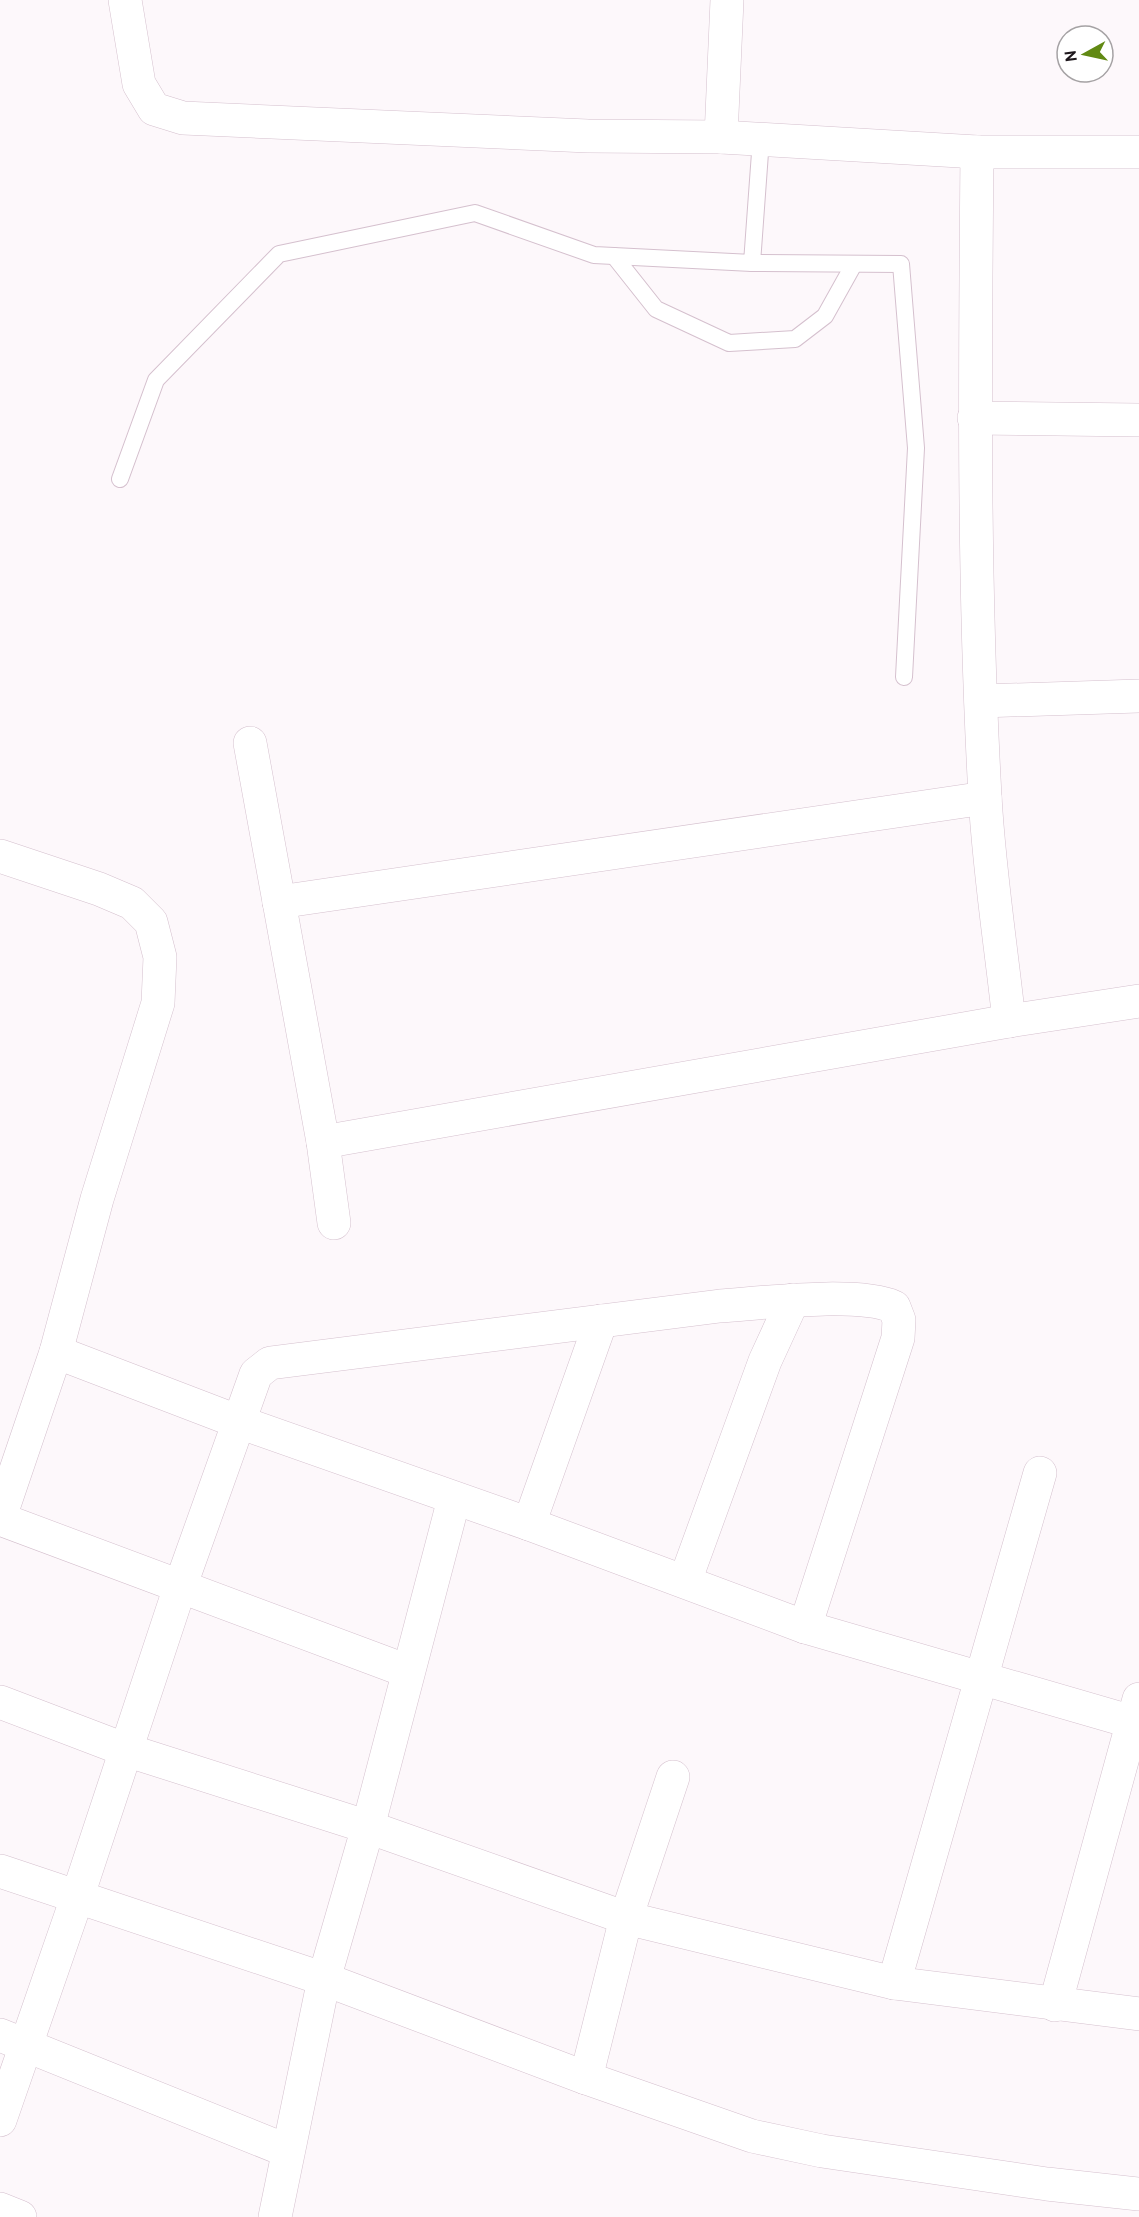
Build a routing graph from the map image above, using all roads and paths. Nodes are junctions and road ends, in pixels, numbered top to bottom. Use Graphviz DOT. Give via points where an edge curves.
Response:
graph roads {
  1 [pos="125,0"];
  2 [pos="727,0"];
  3 [pos="721,137"];
  4 [pos="761,139"];
  5 [pos="977,152"];
  6 [pos="1139,152"];
  7 [pos="614,256"];
  8 [pos="752,263"];
  9 [pos="854,264"];
  10 [pos="974,418"];
  11 [pos="1139,420"];
  12 [pos="120,479"];
  13 [pos="904,677"];
  14 [pos="1139,696"];
  15 [pos="981,701"];
  16 [pos="250,743"];
  17 [pos="985,798"];
  18 [pos="0,856"];
  19 [pos="279,902"];
  20 [pos="1139,1001"];
  21 [pos="1008,1021"];
  22 [pos="323,1142"];
  23 [pos="334,1223"];
  24 [pos="794,1300"];
  25 [pos="601,1321"];
  26 [pos="56,1352"];
  27 [pos="239,1422"];
  28 [pos="1040,1473"];
  29 [pos="454,1498"];
  30 [pos="0,1518"];
  31 [pos="529,1524"];
  32 [pos="685,1581"];
  33 [pos="180,1587"];
  34 [pos="805,1627"];
  35 [pos="407,1671"];
  36 [pos="982,1680"];
  37 [pos="0,1702"];
  38 [pos="1137,1715"];
  39 [pos="126,1750"];
  40 [pos="673,1777"];
  41 [pos="368,1827"];
  42 [pos="0,1871"];
  43 [pos="77,1898"];
  44 [pos="626,1918"];
  45 [pos="324,1979"];
  46 [pos="894,1983"];
  47 [pos="1055,2005"];
  48 [pos="1139,2014"];
  49 [pos="13,2039"];
  50 [pos="586,2078"];
  51 [pos="0,2120"];
  52 [pos="288,2151"];
  53 [pos="1139,2194"];
  54 [pos="0,2209"];
  55 [pos="20,2217"];
  56 [pos="275,2217"];
  1 -- 3 [label="street" via="139,84 154,110 183,118 588,136"];
  2 -- 3 [label="street"];
  3 -- 4 [label="street"];
  4 -- 5 [label="street"];
  4 -- 8 [label="lane"];
  5 -- 6 [label="street"];
  5 -- 10 [label="street"];
  7 -- 8 [label="lane"];
  7 -- 9 [label="lane" via="656,309 729,343 795,339 825,316"];
  7 -- 12 [label="lane" via="594,255 474,213 279,254 156,380"];
  8 -- 9 [label="lane"];
  9 -- 13 [label="lane" via="901,264 916,448"];
  10 -- 11 [label="street"];
  10 -- 15 [label="street"];
  14 -- 15 [label="street"];
  15 -- 17 [label="street"];
  16 -- 19 [label="street"];
  17 -- 19 [label="street"];
  17 -- 21 [label="street"];
  18 -- 26 [label="street" via="132,903 151,922 160,957 158,1004"];
  19 -- 22 [label="street"];
  20 -- 21 [label="street"];
  21 -- 22 [label="street"];
  22 -- 23 [label="street"];
  24 -- 25 [label="street" via="720,1305"];
  24 -- 32 [label="street" via="765,1361"];
  24 -- 34 [label="street" via="879,1300 894,1307 899,1320 898,1338"];
  25 -- 27 [label="street" via="270,1363 256,1374"];
  25 -- 31 [label="street"];
  26 -- 27 [label="street"];
  26 -- 30 [label="street"];
  27 -- 29 [label="street"];
  27 -- 33 [label="street"];
  28 -- 36 [label="street"];
  29 -- 31 [label="street"];
  29 -- 35 [label="street"];
  30 -- 33 [label="street"];
  31 -- 32 [label="street"];
  32 -- 34 [label="street"];
  33 -- 35 [label="street"];
  33 -- 39 [label="street"];
  34 -- 36 [label="street"];
  35 -- 41 [label="street"];
  36 -- 38 [label="street"];
  36 -- 46 [label="street"];
  37 -- 39 [label="street"];
  38 -- 47 [label="street"];
  39 -- 41 [label="street"];
  39 -- 43 [label="street"];
  40 -- 44 [label="street"];
  41 -- 44 [label="street"];
  41 -- 45 [label="street"];
  42 -- 43 [label="street"];
  43 -- 45 [label="street"];
  43 -- 49 [label="street"];
  44 -- 46 [label="street"];
  44 -- 50 [label="street"];
  45 -- 50 [label="street"];
  45 -- 52 [label="street"];
  46 -- 47 [label="street"];
  47 -- 48 [label="street"];
  49 -- 51 [label="street"];
  49 -- 52 [label="street"];
  50 -- 53 [label="street" via="752,2136 810,2149"];
  52 -- 56 [label="street"];
  54 -- 55 [label="street"];
}
